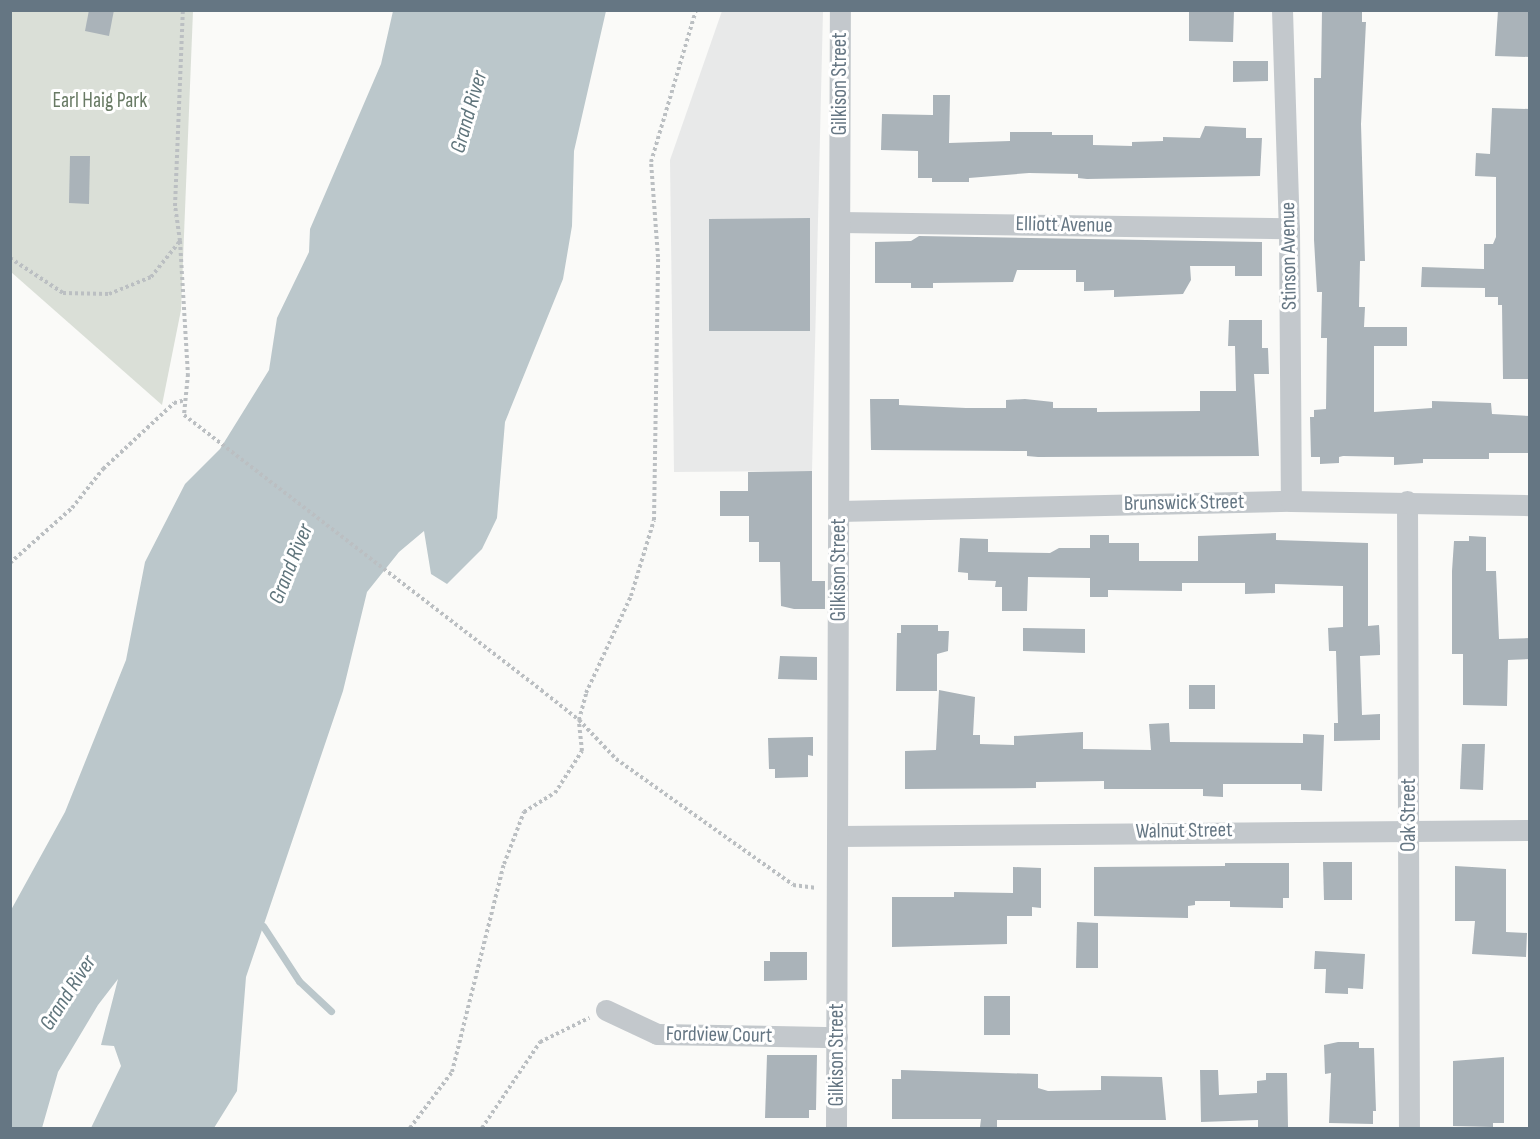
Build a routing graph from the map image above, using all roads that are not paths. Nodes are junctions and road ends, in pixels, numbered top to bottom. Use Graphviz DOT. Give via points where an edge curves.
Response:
graph roads {
  1 [pos="840,10"];
  2 [pos="1282,10"];
  3 [pos="840,222"];
  4 [pos="1289,228"];
  5 [pos="1291,501"];
  6 [pos="1407,501"];
  7 [pos="1530,505"];
  8 [pos="839,511"];
  9 [pos="1409,828"];
  10 [pos="1530,830"];
  11 [pos="839,836"];
  12 [pos="606,1010"];
  13 [pos="837,1037"];
  14 [pos="836,1128"];
  15 [pos="1409,1128"];
  1 -- 3 [label="street, Gilkison Street"];
  2 -- 4 [label="street, Stinson Avenue"];
  3 -- 4 [label="street, Elliott Avenue"];
  3 -- 8 [label="street, Gilkison Street"];
  4 -- 5 [label="street, Stinson Avenue"];
  5 -- 6 [label="street, Brunswick Street"];
  5 -- 8 [label="street, Brunswick Street"];
  6 -- 7 [label="street, Brunswick Street"];
  6 -- 9 [label="street, Oak Street"];
  8 -- 11 [label="street, Gilkison Street"];
  9 -- 10 [label="street, Walnut Street"];
  9 -- 11 [label="street, Walnut Street"];
  9 -- 15 [label="street, Oak Street"];
  11 -- 13 [label="street, Gilkison Street"];
  12 -- 13 [label="street, Fordview Court" via="657,1034"];
  13 -- 14 [label="street, Gilkison Street"];
}
